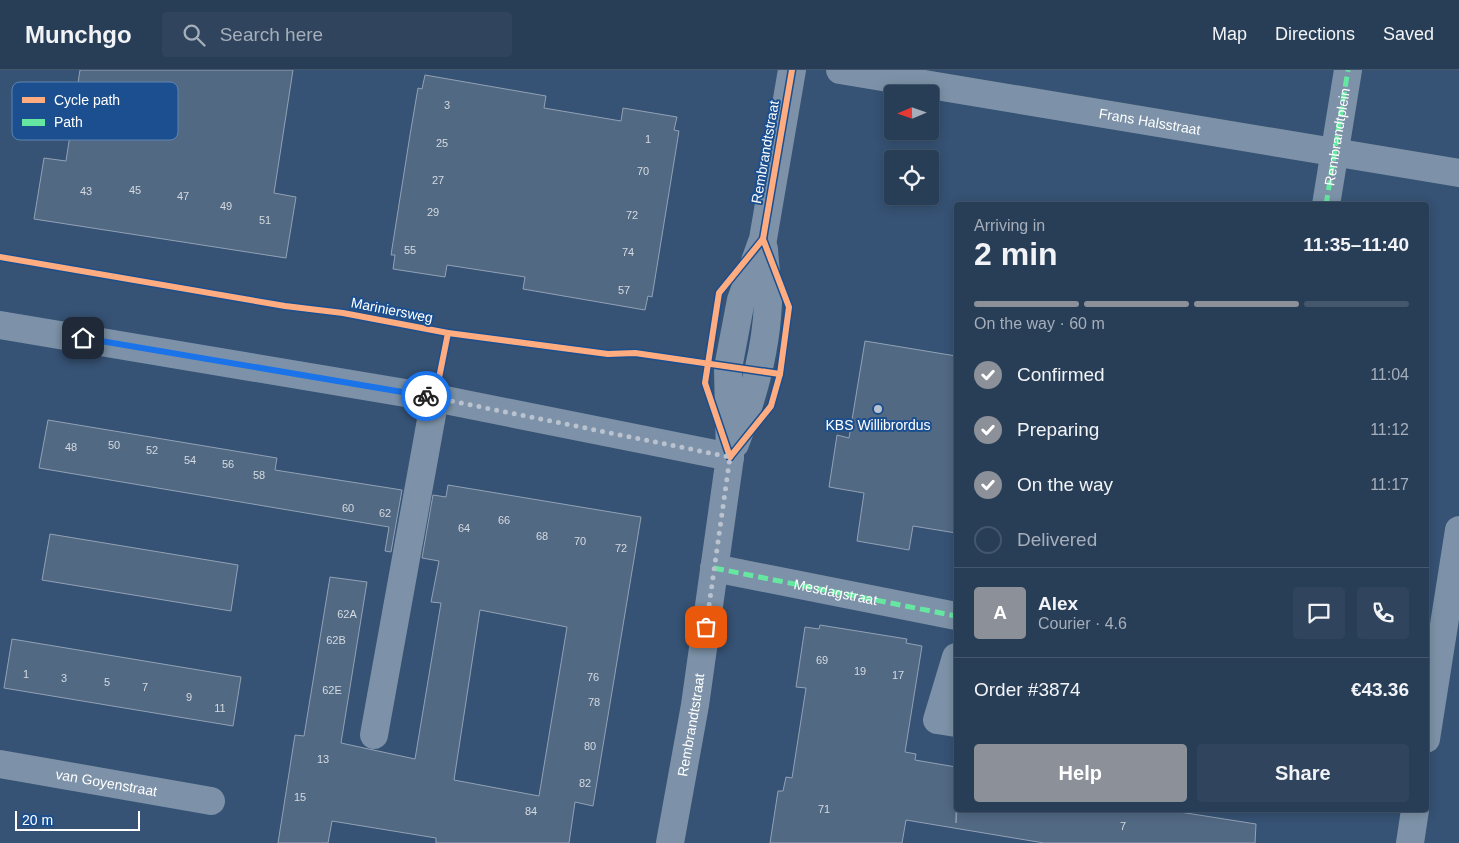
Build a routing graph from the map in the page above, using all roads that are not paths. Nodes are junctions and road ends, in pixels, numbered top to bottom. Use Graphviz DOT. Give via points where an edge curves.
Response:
graph roads {
  1 [pos="792,70"];
  2 [pos="840,70"];
  3 [pos="1348,70"];
  4 [pos="1335,152"];
  5 [pos="1459,173"];
  6 [pos="1327,202"];
  7 [pos="0,325"];
  8 [pos="435,398"];
  9 [pos="730,457"];
  10 [pos="1459,530"];
  11 [pos="714,568"];
  12 [pos="1455,576"];
  13 [pos="954,616"];
  14 [pos="954,665"];
  15 [pos="1429,722"];
  16 [pos="954,723"];
  17 [pos="374,735"];
  18 [pos="0,764"];
  19 [pos="211,801"];
  20 [pos="1415,812"];
  21 [pos="670,843"];
  22 [pos="1410,843"];
  1 -- 9 [label="street, Rembrandtstraat" via="764,239 741,300 728,368"];
  2 -- 4 [label="street, Frans Halsstraat"];
  3 -- 4 [label="street, Rembrandtplein"];
  4 -- 5 [label="street, Frans Halsstraat"];
  4 -- 6 [label="street, Rembrandtplein"];
  7 -- 8 [label="street"];
  8 -- 9 [label="street"];
  8 -- 17 [label="street"];
  9 -- 11 [label="street, Rembrandtstraat"];
  10 -- 12 [label="street"];
  11 -- 13 [label="street, Mesdagstraat"];
  11 -- 21 [label="street, Rembrandtstraat" via="695,705"];
  12 -- 15 [label="street"];
  14 -- 16 [label="street" via="937,720"];
  18 -- 19 [label="street, van Goyenstraat"];
  20 -- 22 [label="street"];
}
